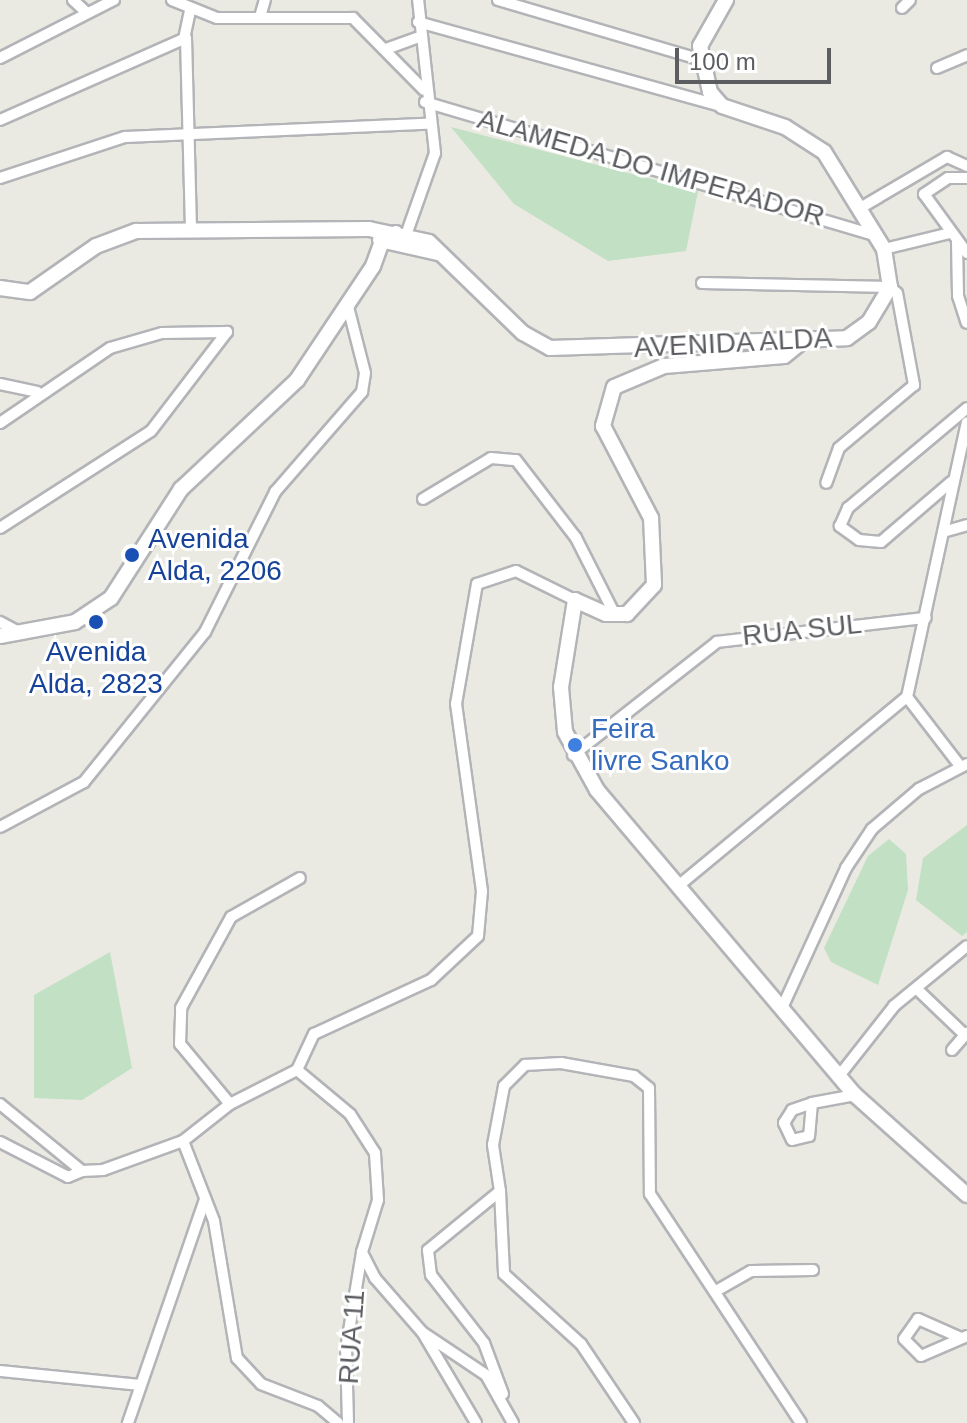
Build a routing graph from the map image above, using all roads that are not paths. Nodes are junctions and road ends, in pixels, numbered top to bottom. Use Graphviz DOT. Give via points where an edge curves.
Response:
graph roads {
  1 [pos="73,0"];
  2 [pos="114,0"];
  3 [pos="172,0"];
  4 [pos="265,0"];
  5 [pos="418,0"];
  6 [pos="498,0"];
  7 [pos="726,0"];
  8 [pos="190,10"];
  9 [pos="87,13"];
  10 [pos="260,17"];
  11 [pos="418,22"];
  12 [pos="421,36"];
  13 [pos="186,38"];
  14 [pos="386,49"];
  15 [pos="967,55"];
  16 [pos="0,58"];
  17 [pos="699,59"];
  18 [pos="937,68"];
  19 [pos="424,90"];
  20 [pos="425,102"];
  21 [pos="722,106"];
  22 [pos="0,120"];
  23 [pos="427,124"];
  24 [pos="189,134"];
  25 [pos="967,166"];
  26 [pos="0,178"];
  27 [pos="967,178"];
  28 [pos="862,207"];
  29 [pos="191,228"];
  30 [pos="358,231"];
  31 [pos="401,238"];
  32 [pos="954,238"];
  33 [pos="382,241"];
  34 [pos="881,242"];
  35 [pos="967,253"];
  36 [pos="373,266"];
  37 [pos="702,283"];
  38 [pos="890,287"];
  39 [pos="0,288"];
  40 [pos="347,303"];
  41 [pos="967,323"];
  42 [pos="799,344"];
  43 [pos="0,384"];
  44 [pos="37,392"];
  45 [pos="967,408"];
  46 [pos="967,422"];
  47 [pos="0,423"];
  48 [pos="951,482"];
  49 [pos="826,483"];
  50 [pos="423,499"];
  51 [pos="967,525"];
  52 [pos="0,528"];
  53 [pos="943,532"];
  54 [pos="575,600"];
  55 [pos="615,615"];
  56 [pos="926,618"];
  57 [pos="0,622"];
  58 [pos="23,634"];
  59 [pos="0,636"];
  60 [pos="907,697"];
  61 [pos="573,755"];
  62 [pos="964,766"];
  63 [pos="0,827"];
  64 [pos="300,878"];
  65 [pos="677,887"];
  66 [pos="967,946"];
  67 [pos="920,992"];
  68 [pos="782,1008"];
  69 [pos="966,1034"];
  70 [pos="952,1050"];
  71 [pos="297,1070"];
  72 [pos="839,1076"];
  73 [pos="855,1095"];
  74 [pos="812,1103"];
  75 [pos="0,1104"];
  76 [pos="230,1104"];
  77 [pos="183,1141"];
  78 [pos="0,1142"];
  79 [pos="82,1171"];
  80 [pos="500,1191"];
  81 [pos="967,1195"];
  82 [pos="205,1199"];
  83 [pos="362,1252"];
  84 [pos="813,1270"];
  85 [pos="716,1291"];
  86 [pos="422,1332"];
  87 [pos="963,1337"];
  88 [pos="0,1371"];
  89 [pos="140,1385"];
  90 [pos="504,1400"];
  91 [pos="128,1423"];
  92 [pos="338,1423"];
  93 [pos="348,1423"];
  94 [pos="476,1423"];
  95 [pos="513,1423"];
  96 [pos="634,1423"];
  97 [pos="801,1423"];
  1 -- 9 [label="street"];
  2 -- 9 [label="street"];
  3 -- 8 [label="street"];
  4 -- 10 [label="street"];
  5 -- 11 [label="street"];
  6 -- 17 [label="street"];
  7 -- 17 [label="street"];
  8 -- 10 [label="street"];
  8 -- 13 [label="street"];
  9 -- 16 [label="street"];
  10 -- 14 [label="street" via="343,15"];
  11 -- 12 [label="street"];
  11 -- 21 [label="street"];
  12 -- 14 [label="street"];
  12 -- 19 [label="street"];
  13 -- 22 [label="street"];
  13 -- 24 [label="street"];
  14 -- 19 [label="street"];
  15 -- 18 [label="street"];
  17 -- 21 [label="street"];
  19 -- 20 [label="street"];
  20 -- 23 [label="street"];
  20 -- 34 [label="street, ALAMEDA DO IMPERADOR"];
  21 -- 28 [label="street" via="813,143"];
  23 -- 24 [label="street"];
  23 -- 31 [label="street" via="431,177"];
  24 -- 26 [label="street" via="91,144"];
  24 -- 29 [label="street"];
  25 -- 28 [label="street" via="947,157"];
  27 -- 32 [label="street" via="948,178 924,194"];
  28 -- 34 [label="street"];
  29 -- 30 [label="street"];
  29 -- 39 [label="street" via="119,235 30,292"];
  30 -- 31 [label="street, AVENIDA ALDA"];
  30 -- 33 [label="street, AVENIDA ALDA"];
  31 -- 33 [label="street, AVENIDA ALDA"];
  31 -- 36 [label="street"];
  31 -- 42 [label="street, AVENIDA ALDA" via="443,253 523,333 550,348"];
  32 -- 34 [label="street"];
  32 -- 35 [label="street"];
  32 -- 41 [label="street" via="958,296"];
  33 -- 36 [label="street"];
  34 -- 38 [label="street"];
  36 -- 40 [label="street"];
  37 -- 38 [label="street"];
  38 -- 42 [label="street, AVENIDA ALDA" via="869,322 847,338"];
  38 -- 49 [label="street" via="907,315 915,381 839,448"];
  40 -- 58 [label="street" via="278,401 181,489 111,598 75,622"];
  40 -- 63 [label="street" via="365,373 362,392 275,492 205,632 84,782"];
  42 -- 55 [label="street" via="784,356 654,368 614,387 605,405 607,446 651,518 654,577 641,606"];
  43 -- 44 [label="street"];
  44 -- 47 [label="street"];
  44 -- 52 [label="street" via="133,339 227,332 151,431"];
  45 -- 48 [label="street" via="858,499 840,526 876,543"];
  46 -- 48 [label="street"];
  48 -- 53 [label="street"];
  50 -- 55 [label="street" via="491,458 516,460 576,538"];
  51 -- 53 [label="street"];
  53 -- 56 [label="street"];
  54 -- 55 [label="street"];
  54 -- 61 [label="street" via="561,687"];
  54 -- 71 [label="street" via="516,571 477,584 456,704 482,891 478,936 431,980 314,1034"];
  56 -- 60 [label="street"];
  56 -- 61 [label="street, RUA SUL" via="717,642"];
  57 -- 58 [label="street"];
  58 -- 59 [label="street"];
  60 -- 62 [label="street"];
  60 -- 65 [label="street"];
  61 -- 65 [label="street"];
  62 -- 68 [label="street" via="919,789 872,829"];
  64 -- 76 [label="street" via="231,917 181,1008 180,1044"];
  65 -- 68 [label="street"];
  66 -- 67 [label="street"];
  67 -- 69 [label="street"];
  67 -- 72 [label="street" via="894,1006"];
  68 -- 72 [label="street"];
  69 -- 70 [label="street"];
  71 -- 76 [label="street"];
  71 -- 83 [label="street, RUA 11" via="350,1114 375,1153 378,1200"];
  72 -- 73 [label="street"];
  73 -- 74 [label="street"];
  73 -- 81 [label="street"];
  75 -- 79 [label="street"];
  76 -- 77 [label="street"];
  77 -- 79 [label="street"];
  77 -- 82 [label="street"];
  78 -- 79 [label="street" via="68,1177"];
  80 -- 85 [label="street" via="494,1118 513,1073 561,1063 634,1076 652,1097 646,1185"];
  80 -- 90 [label="street" via="436,1241 427,1264 440,1292 484,1343"];
  80 -- 96 [label="street" via="504,1274 581,1344"];
  82 -- 89 [label="street"];
  82 -- 92 [label="street" via="237,1358 261,1384 318,1406"];
  83 -- 86 [label="street" via="387,1297"];
  83 -- 93 [label="street, RUA 11" via="346,1349"];
  84 -- 85 [label="street" via="751,1271"];
  85 -- 97 [label="street"];
  86 -- 90 [label="street" via="476,1364"];
  86 -- 94 [label="street"];
  87 -- 87 [label="street" via="921,1356 904,1339 918,1319"];
  88 -- 89 [label="street"];
  89 -- 91 [label="street"];
  90 -- 95 [label="street"];
}
